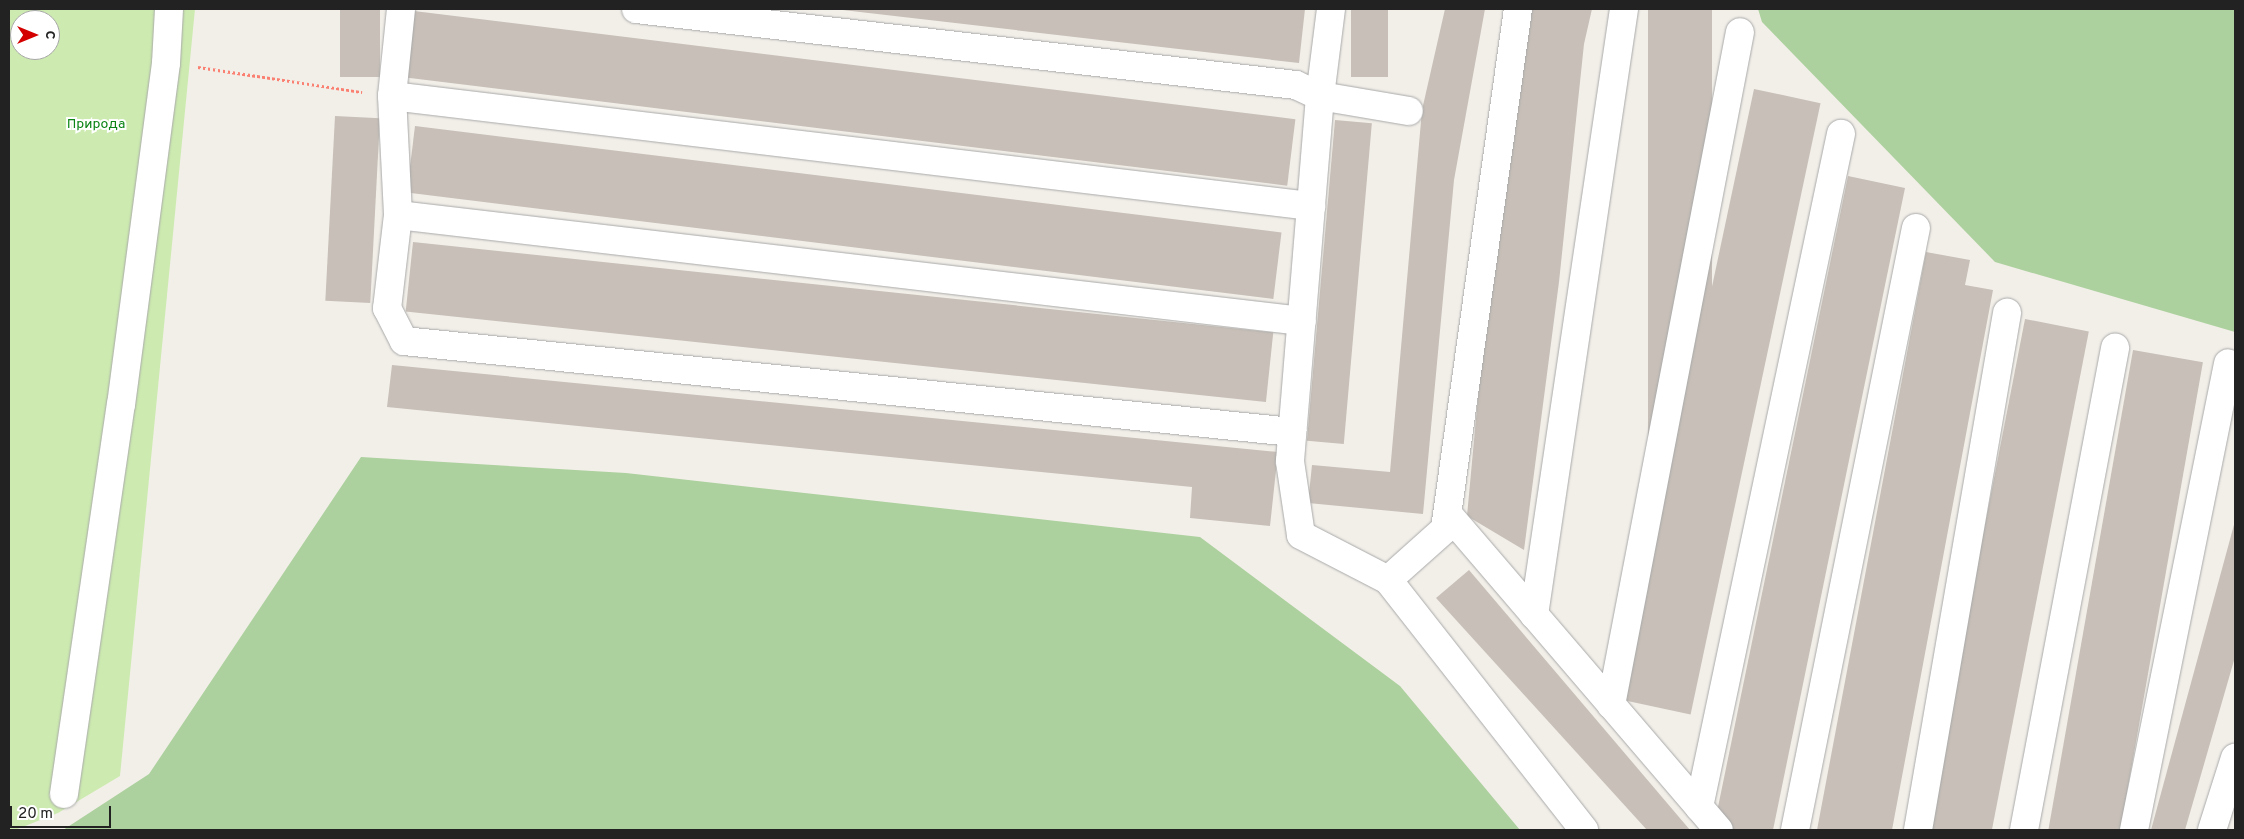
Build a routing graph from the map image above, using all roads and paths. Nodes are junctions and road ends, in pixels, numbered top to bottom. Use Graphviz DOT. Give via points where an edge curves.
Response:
graph roads {
  1 [pos="169,9"];
  2 [pos="401,9"];
  3 [pos="636,9"];
  4 [pos="1331,9"];
  5 [pos="1518,9"];
  6 [pos="1624,9"];
  7 [pos="1740,32"];
  8 [pos="166,63"];
  9 [pos="392,96"];
  10 [pos="1320,96"];
  11 [pos="1410,110"];
  12 [pos="1841,134"];
  13 [pos="1311,206"];
  14 [pos="398,215"];
  15 [pos="1916,228"];
  16 [pos="2007,312"];
  17 [pos="1302,321"];
  18 [pos="2115,347"];
  19 [pos="2228,363"];
  20 [pos="1292,432"];
  21 [pos="1448,514"];
  22 [pos="1388,580"];
  23 [pos="1534,615"];
  24 [pos="1611,705"];
  25 [pos="2235,758"];
  26 [pos="64,794"];
  27 [pos="1699,807"];
  28 [pos="1584,830"];
  29 [pos="1718,830"];
  30 [pos="1795,830"];
  31 [pos="1918,830"];
  32 [pos="2024,830"];
  33 [pos="2134,830"];
  34 [pos="2212,830"];
  1 -- 8 [label="lane"];
  2 -- 9 [label="lane"];
  3 -- 10 [label="lane" via="1296,85"];
  4 -- 10 [label="lane"];
  5 -- 21 [label="lane"];
  6 -- 23 [label="lane"];
  7 -- 24 [label="lane"];
  8 -- 9 [label="path"];
  8 -- 26 [label="lane" via="121,406"];
  9 -- 13 [label="lane"];
  9 -- 14 [label="lane"];
  10 -- 11 [label="lane"];
  10 -- 13 [label="lane"];
  12 -- 27 [label="lane"];
  13 -- 17 [label="lane"];
  14 -- 17 [label="lane"];
  14 -- 20 [label="lane" via="387,308 404,341"];
  15 -- 30 [label="lane"];
  16 -- 31 [label="lane"];
  17 -- 20 [label="lane"];
  18 -- 32 [label="lane"];
  19 -- 33 [label="lane"];
  20 -- 22 [label="lane" via="1290,461 1301,534"];
  21 -- 22 [label="lane" via="1445,529"];
  21 -- 23 [label="lane"];
  22 -- 28 [label="lane"];
  23 -- 24 [label="lane"];
  24 -- 27 [label="lane"];
  25 -- 34 [label="lane"];
  27 -- 29 [label="lane"];
}
